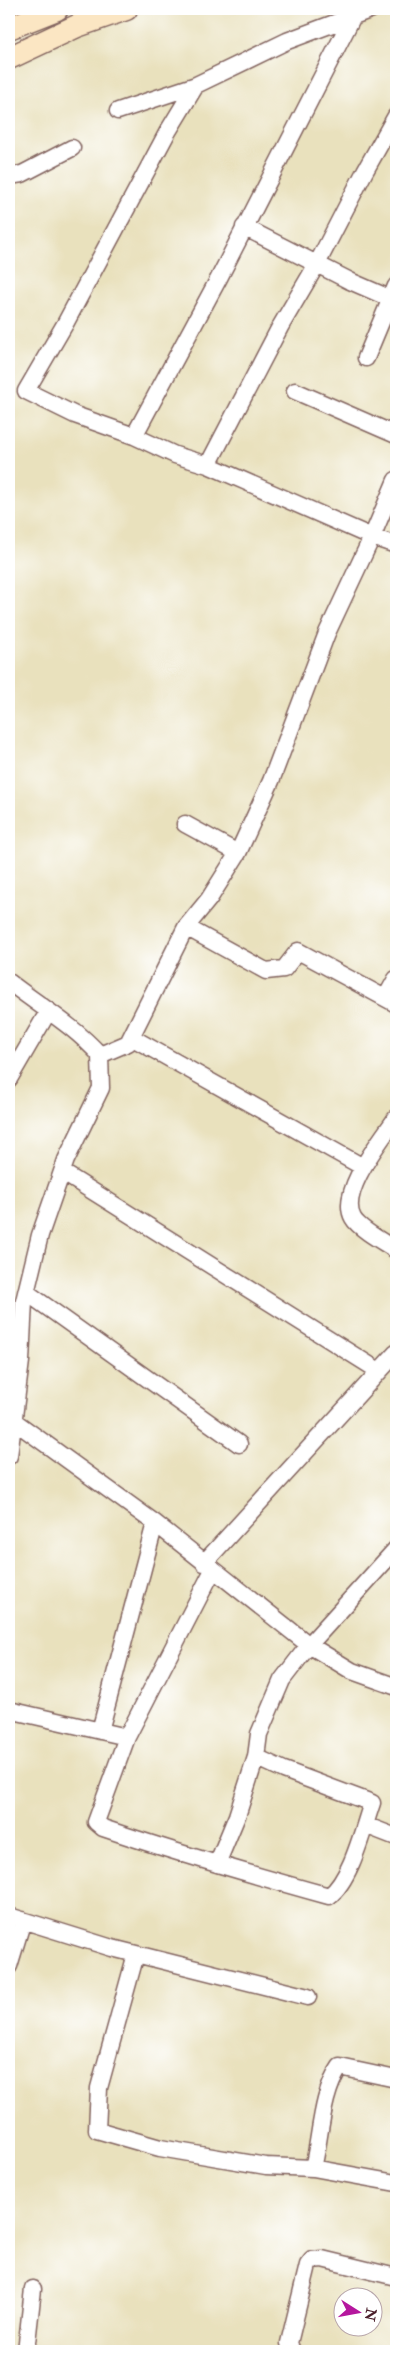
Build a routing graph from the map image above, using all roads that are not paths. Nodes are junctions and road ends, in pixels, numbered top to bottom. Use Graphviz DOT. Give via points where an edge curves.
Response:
graph roads {
  1 [pos="57,9"];
  2 [pos="126,9"];
  3 [pos="372,9"];
  4 [pos="354,16"];
  5 [pos="9,28"];
  6 [pos="9,58"];
  7 [pos="196,85"];
  8 [pos="118,110"];
  9 [pos="396,116"];
  10 [pos="72,148"];
  11 [pos="9,176"];
  12 [pos="244,227"];
  13 [pos="317,264"];
  14 [pos="394,295"];
  15 [pos="366,358"];
  16 [pos="295,391"];
  17 [pos="396,435"];
  18 [pos="134,436"];
  19 [pos="208,465"];
  20 [pos="396,480"];
  21 [pos="372,538"];
  22 [pos="396,546"];
  23 [pos="185,824"];
  24 [pos="238,853"];
  25 [pos="186,927"];
  26 [pos="396,978"];
  27 [pos="9,982"];
  28 [pos="391,1000"];
  29 [pos="48,1012"];
  30 [pos="131,1037"];
  31 [pos="100,1055"];
  32 [pos="9,1079"];
  33 [pos="396,1118"];
  34 [pos="363,1167"];
  35 [pos="62,1172"];
  36 [pos="396,1250"];
  37 [pos="26,1292"];
  38 [pos="396,1353"];
  39 [pos="379,1371"];
  40 [pos="14,1421"];
  41 [pos="239,1444"];
  42 [pos="9,1456"];
  43 [pos="155,1523"];
  44 [pos="396,1549"];
  45 [pos="208,1567"];
  46 [pos="309,1646"];
  47 [pos="396,1685"];
  48 [pos="9,1710"];
  49 [pos="100,1731"];
  50 [pos="127,1737"];
  51 [pos="256,1757"];
  52 [pos="365,1825"];
  53 [pos="396,1837"];
  54 [pos="217,1864"];
  55 [pos="16,1918"];
  56 [pos="136,1954"];
  57 [pos="9,1966"];
  58 [pos="308,1997"];
  59 [pos="396,2079"];
  60 [pos="313,2168"];
  61 [pos="396,2183"];
  62 [pos="396,2277"];
  63 [pos="33,2289"];
  64 [pos="26,2351"];
  65 [pos="292,2351"];
  1 -- 5 [label="street"];
  2 -- 6 [label="street" via="76,26"];
  3 -- 4 [label="street"];
  4 -- 7 [label="street" via="287,41"];
  4 -- 12 [label="street"];
  7 -- 8 [label="street"];
  7 -- 18 [label="street" via="26,391 75,416"];
  9 -- 13 [label="street"];
  10 -- 11 [label="street" via="22,174"];
  12 -- 13 [label="street"];
  12 -- 18 [label="street"];
  13 -- 14 [label="street"];
  13 -- 19 [label="street"];
  14 -- 15 [label="street"];
  16 -- 17 [label="street"];
  18 -- 19 [label="street" via="175,455"];
  19 -- 21 [label="street"];
  20 -- 21 [label="street"];
  21 -- 22 [label="street"];
  21 -- 24 [label="street" via="327,633 270,781"];
  23 -- 24 [label="street"];
  24 -- 25 [label="street" via="209,899"];
  25 -- 28 [label="street" via="266,970 284,968 298,951"];
  25 -- 30 [label="street"];
  26 -- 28 [label="street"];
  27 -- 29 [label="street"];
  29 -- 31 [label="street" via="82,1035"];
  29 -- 32 [label="street"];
  30 -- 31 [label="street" via="128,1043"];
  30 -- 34 [label="street"];
  31 -- 35 [label="street" via="100,1088"];
  33 -- 34 [label="street"];
  34 -- 36 [label="street" via="354,1187 350,1208 353,1219"];
  35 -- 37 [label="street" via="40,1235"];
  35 -- 39 [label="street"];
  37 -- 40 [label="street"];
  37 -- 41 [label="street"];
  38 -- 39 [label="street"];
  39 -- 45 [label="street"];
  40 -- 42 [label="street"];
  40 -- 43 [label="street"];
  43 -- 45 [label="street"];
  43 -- 49 [label="street"];
  44 -- 46 [label="street"];
  45 -- 46 [label="street"];
  45 -- 50 [label="street"];
  46 -- 47 [label="street" via="352,1671"];
  46 -- 51 [label="street" via="278,1687 259,1734"];
  48 -- 49 [label="street"];
  49 -- 50 [label="street"];
  50 -- 54 [label="street" via="96,1822 103,1828"];
  51 -- 52 [label="street" via="372,1803"];
  51 -- 54 [label="street"];
  52 -- 53 [label="street"];
  52 -- 54 [label="street" via="347,1873 337,1890 329,1896"];
  55 -- 56 [label="street"];
  55 -- 57 [label="street"];
  56 -- 58 [label="street"];
  56 -- 60 [label="street" via="99,2088 97,2130 160,2148 266,2166"];
  59 -- 60 [label="street" via="340,2067 333,2077 327,2099"];
  60 -- 61 [label="street"];
  62 -- 65 [label="street" via="322,2259 312,2260 308,2264 289,2343"];
  63 -- 64 [label="street"];
}
